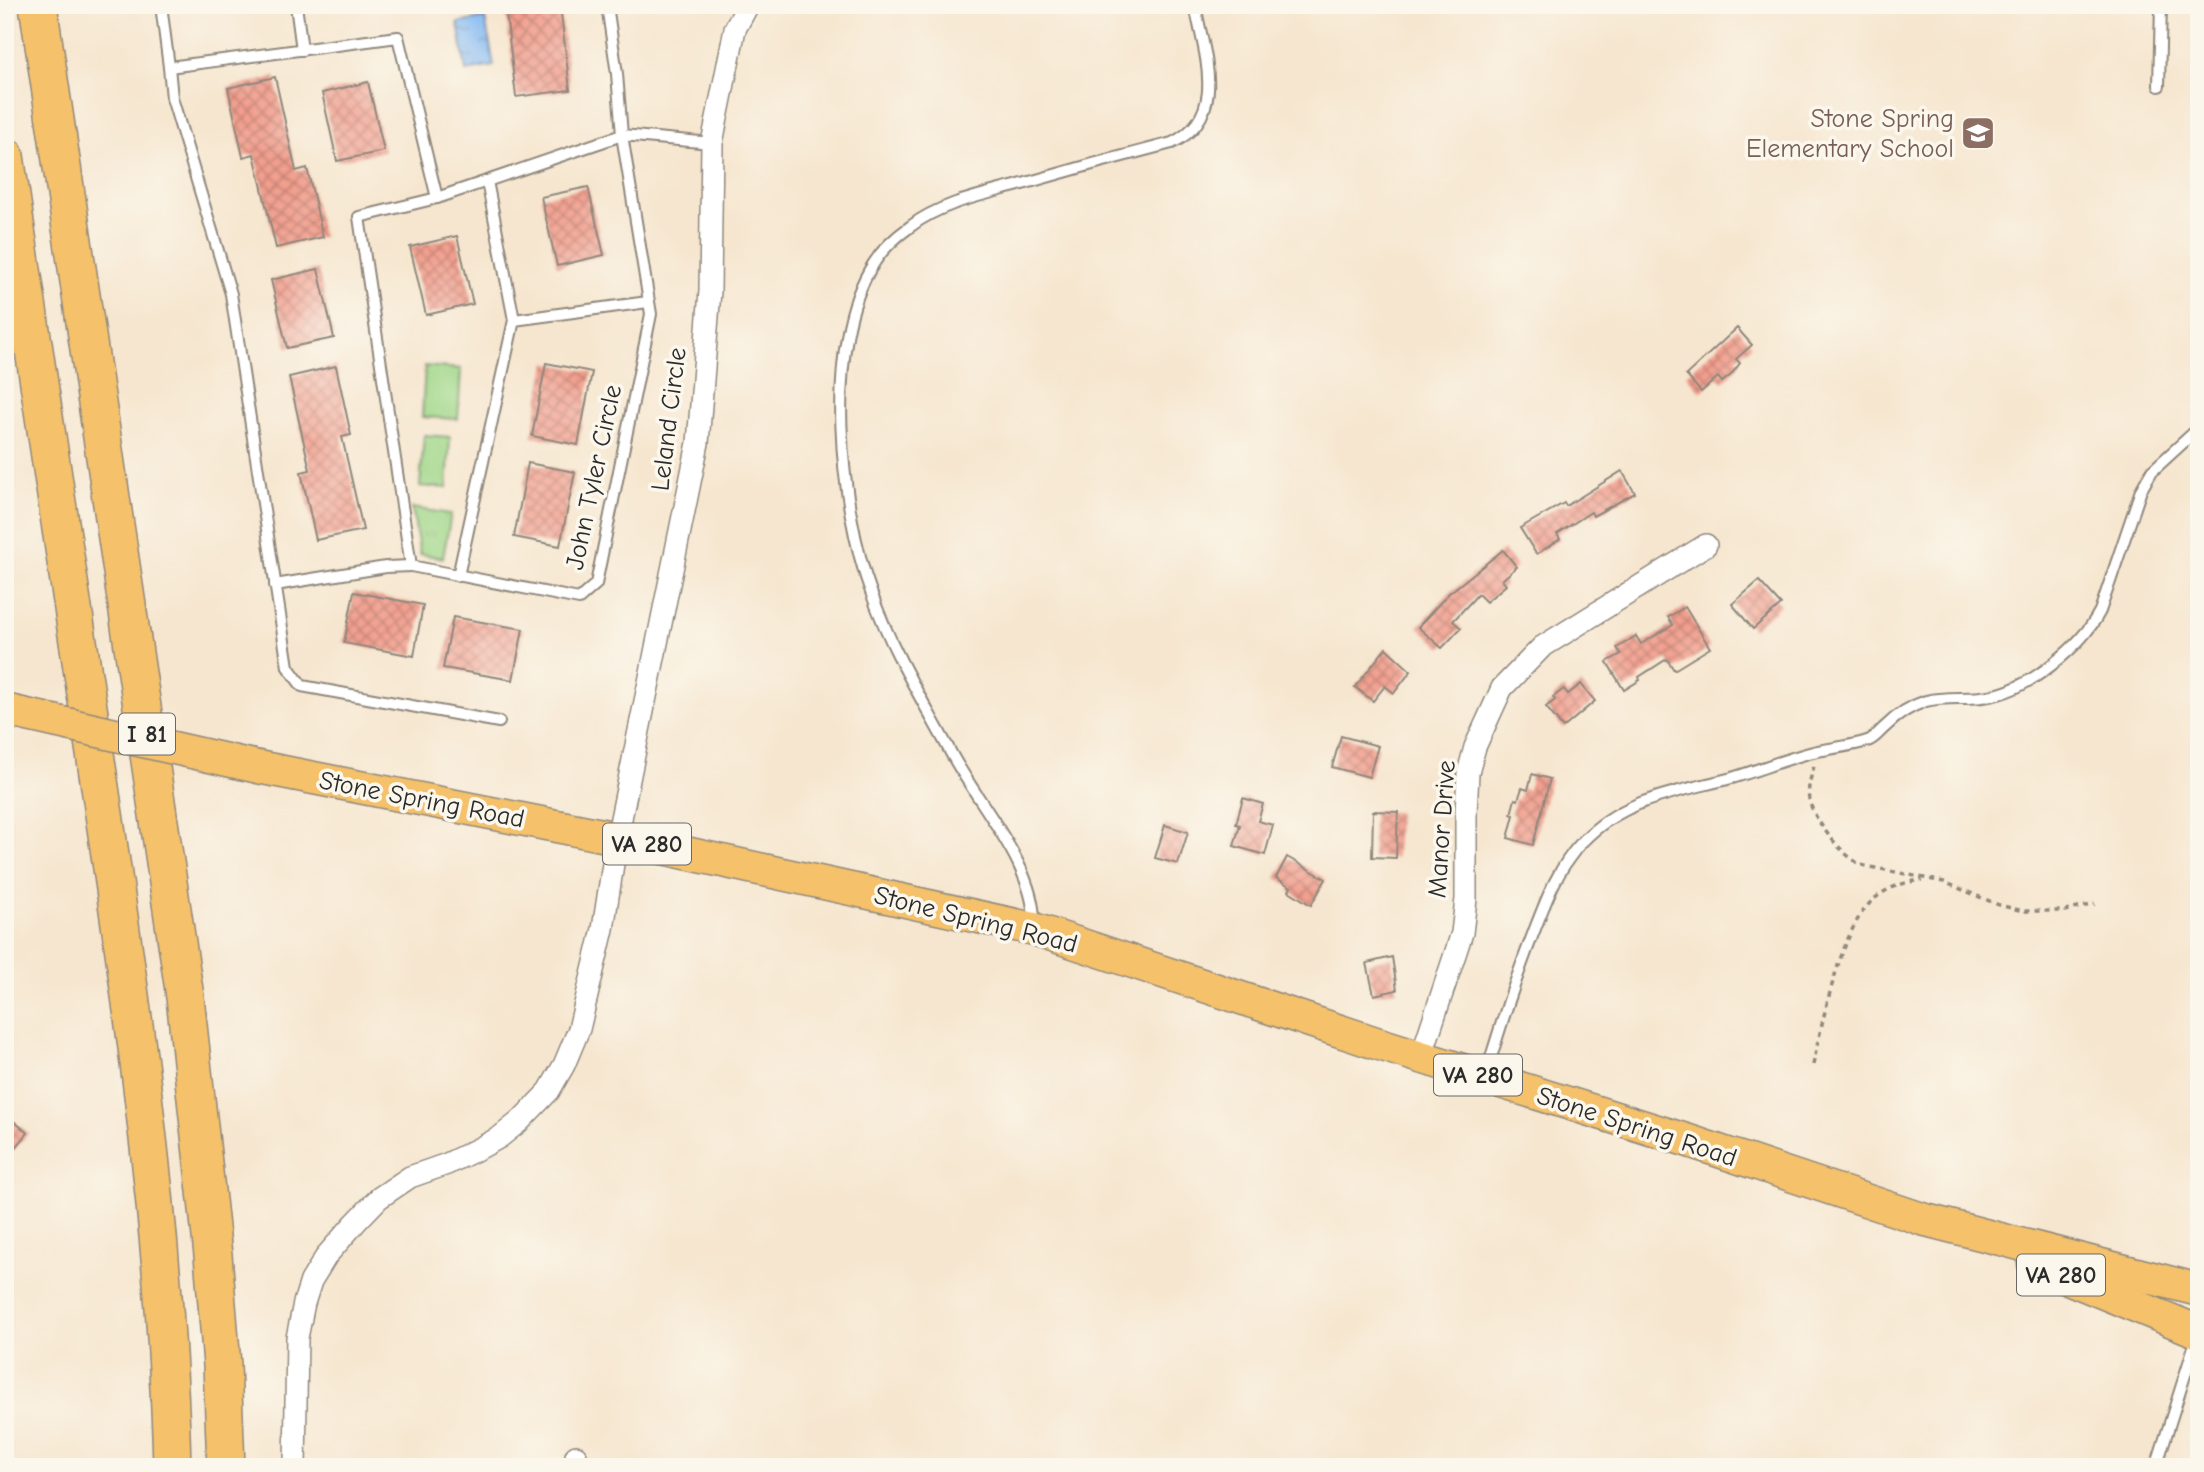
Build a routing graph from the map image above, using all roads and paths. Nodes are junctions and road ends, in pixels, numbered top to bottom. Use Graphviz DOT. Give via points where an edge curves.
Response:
graph roads {
  1 [pos="38,5"];
  2 [pos="161,5"];
  3 [pos="296,5"];
  4 [pos="607,5"];
  5 [pos="748,5"];
  6 [pos="1195,5"];
  7 [pos="2161,5"];
  8 [pos="302,50"];
  9 [pos="169,68"];
  10 [pos="2159,86"];
  11 [pos="622,135"];
  12 [pos="712,143"];
  13 [pos="5,156"];
  14 [pos="487,181"];
  15 [pos="437,198"];
  16 [pos="648,302"];
  17 [pos="514,320"];
  18 [pos="2199,428"];
  19 [pos="1706,545"];
  20 [pos="411,566"];
  21 [pos="458,576"];
  22 [pos="275,585"];
  23 [pos="5,710"];
  24 [pos="499,722"];
  25 [pos="1815,752"];
  26 [pos="617,838"];
  27 [pos="1929,880"];
  28 [pos="2095,904"];
  29 [pos="1034,929"];
  30 [pos="1421,1057"];
  31 [pos="1813,1065"];
  32 [pos="1485,1077"];
  33 [pos="1922,1219"];
  34 [pos="2199,1290"];
  35 [pos="2199,1332"];
  36 [pos="172,1467"];
  37 [pos="226,1467"];
  38 [pos="295,1467"];
  39 [pos="2156,1467"];
  1 -- 37 [label="highway, I 81" via="186,997 214,1255"];
  2 -- 9 [label="lane"];
  3 -- 8 [label="lane"];
  4 -- 11 [label="lane, John Tyler Circle"];
  5 -- 12 [label="street, Leland Circle" via="735,29"];
  6 -- 29 [label="lane" via="1208,91 1205,110 1191,131 1172,143 979,196 921,219 874,261 846,340 841,384 845,472 861,562 916,690 1024,874"];
  7 -- 10 [label="lane"];
  8 -- 9 [label="lane"];
  8 -- 15 [label="lane" via="398,37"];
  9 -- 22 [label="lane" via="172,98 230,294"];
  11 -- 12 [label="lane"];
  11 -- 14 [label="lane"];
  11 -- 16 [label="lane, John Tyler Circle"];
  12 -- 26 [label="street, Leland Circle" via="710,291 698,443"];
  13 -- 36 [label="highway, I 81" via="138,1060 157,1226"];
  14 -- 15 [label="lane"];
  14 -- 17 [label="lane"];
  15 -- 20 [label="lane" via="359,217"];
  16 -- 17 [label="lane"];
  16 -- 21 [label="lane, John Tyler Circle" via="650,314 596,584 579,599"];
  17 -- 21 [label="lane"];
  18 -- 25 [label="lane" via="2148,476 2100,611 2065,653 2017,688 1985,697 1923,702 1901,713 1869,740"];
  19 -- 30 [label="street, Manor Drive" via="1542,647 1502,688 1468,773 1462,933"];
  20 -- 21 [label="lane, John Tyler Circle"];
  20 -- 22 [label="lane, John Tyler Circle"];
  22 -- 24 [label="lane" via="288,667 302,687"];
  23 -- 26 [label="main road, Stone Spring Road / VA 280, bridge" via="258,767"];
  25 -- 27 [label="path" via="1810,802 1841,850 1861,865"];
  25 -- 32 [label="lane" via="1651,798 1614,816 1585,839 1552,888 1517,974"];
  26 -- 29 [label="main road, Stone Spring Road / VA 280"];
  26 -- 38 [label="street, Leland Circle" via="603,929 579,1029 549,1091 500,1137 410,1177 379,1198 327,1255 312,1281 297,1338"];
  27 -- 28 [label="path" via="2023,911 2065,911"];
  27 -- 31 [label="path" via="1894,886 1861,913 1837,971"];
  29 -- 30 [label="main road, Stone Spring Road / VA 280"];
  30 -- 32 [label="main road, Stone Spring Road / VA 280"];
  32 -- 33 [label="main road, Stone Spring Road / VA 280"];
  33 -- 34 [label="main road, Stone Spring Road / VA 280"];
  33 -- 35 [label="main road, Stone Spring Road / VA 280"];
  35 -- 39 [label="lane"];
}
